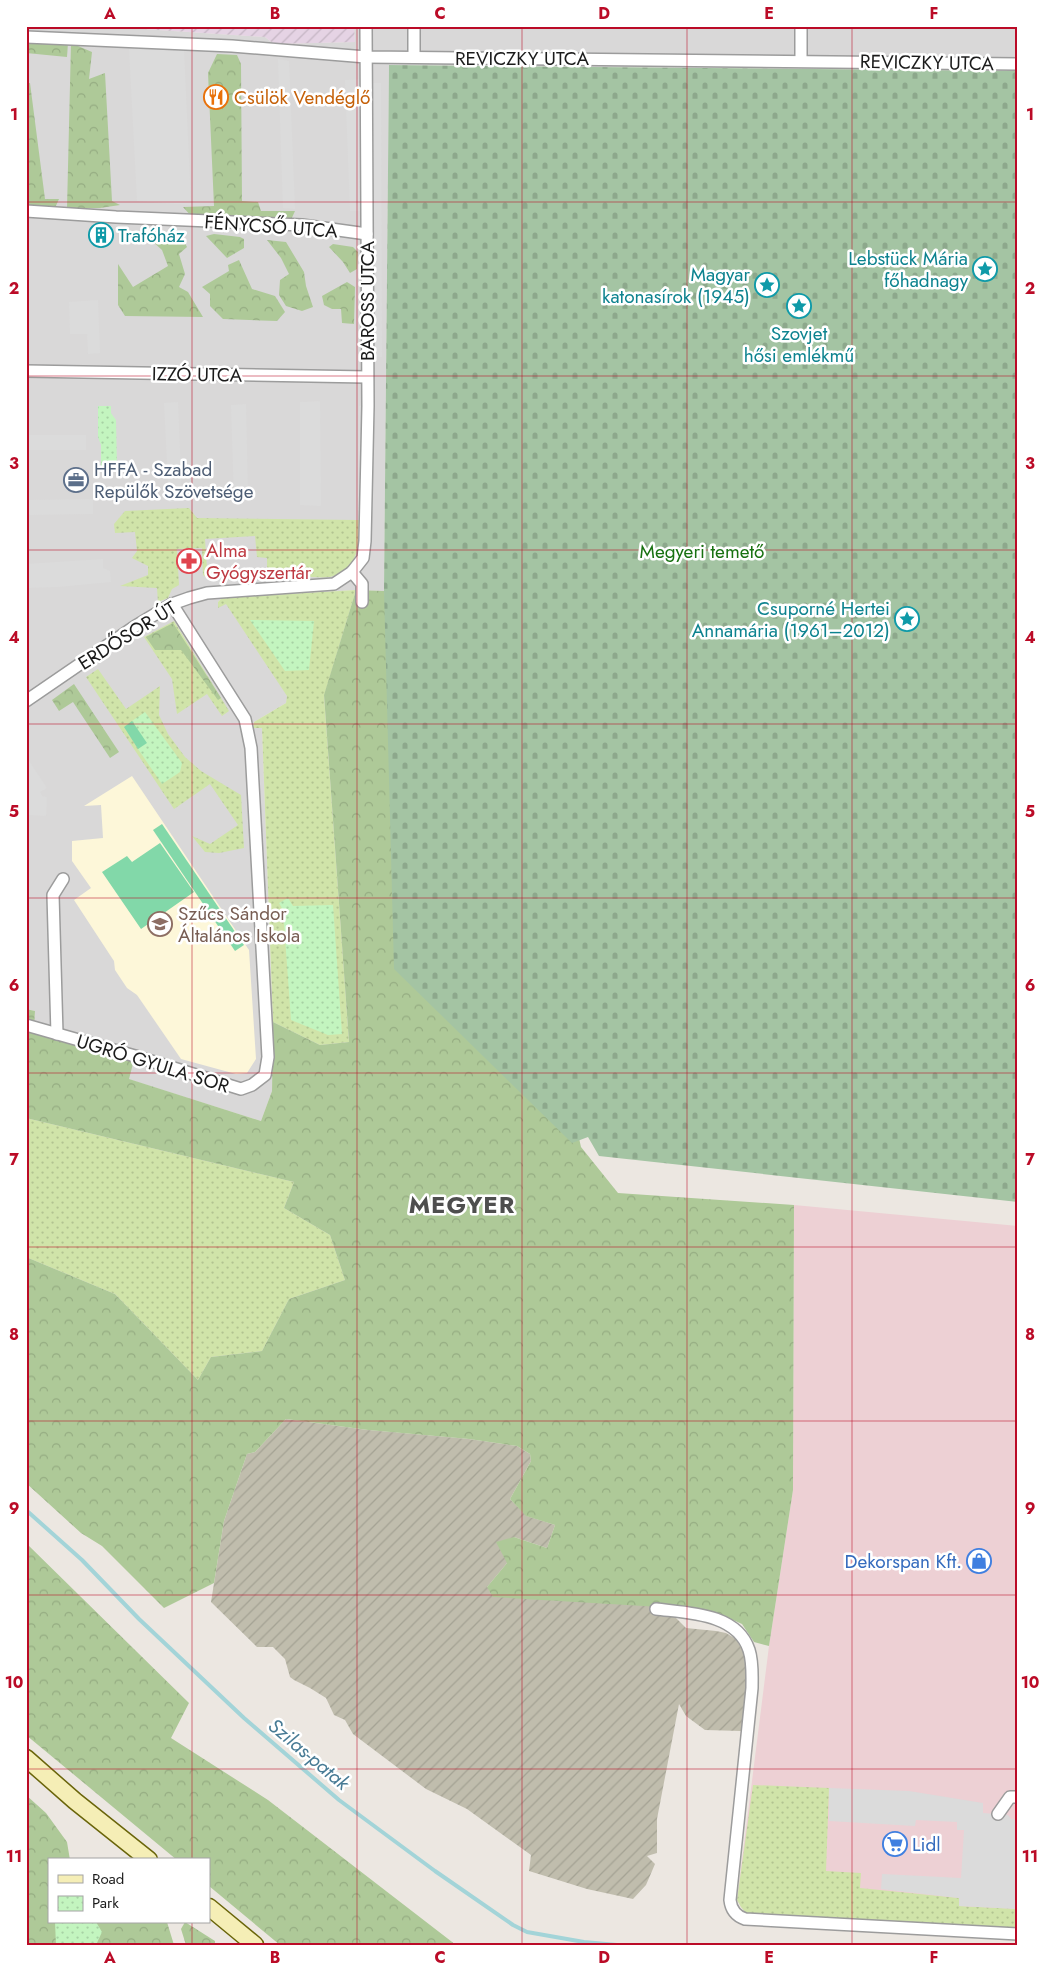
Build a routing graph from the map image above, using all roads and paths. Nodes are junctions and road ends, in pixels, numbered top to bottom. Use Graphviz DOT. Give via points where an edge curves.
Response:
graph roads {
  1 [pos="366,26"];
  2 [pos="414,26"];
  3 [pos="801,26"];
  4 [pos="26,37"];
  5 [pos="366,57"];
  6 [pos="414,57"];
  7 [pos="801,60"];
  8 [pos="1018,64"];
  9 [pos="26,211"];
  10 [pos="366,234"];
  11 [pos="26,371"];
  12 [pos="367,377"];
  13 [pos="352,572"];
  14 [pos="362,602"];
  15 [pos="172,604"];
  16 [pos="26,700"];
  17 [pos="63,879"];
  18 [pos="26,1026"];
  19 [pos="57,1034"];
  20 [pos="656,1609"];
  21 [pos="26,1758"];
  22 [pos="1018,1798"];
  23 [pos="998,1814"];
  24 [pos="146,1858"];
  25 [pos="210,1909"];
  26 [pos="1018,1934"];
  27 [pos="255,1945"];
  1 -- 5 [label="street, BAROSS UTCA"];
  2 -- 6 [label="street"];
  3 -- 7 [label="street"];
  4 -- 5 [label="street, REVICZKY UTCA" via="232,46"];
  5 -- 6 [label="street, REVICZKY UTCA"];
  5 -- 10 [label="street, BAROSS UTCA"];
  6 -- 7 [label="street, REVICZKY UTCA"];
  7 -- 8 [label="street, REVICZKY UTCA"];
  9 -- 10 [label="street, FÉNYCSŐ UTCA" via="302,225"];
  10 -- 12 [label="street, BAROSS UTCA"];
  11 -- 12 [label="street, IZZÓ UTCA"];
  12 -- 13 [label="street, BAROSS UTCA" via="366,541 362,558"];
  13 -- 14 [label="street" via="362,584"];
  13 -- 15 [label="street, ERDŐSOR ÚT" via="329,585 207,593"];
  15 -- 16 [label="street, ERDŐSOR ÚT"];
  15 -- 19 [label="street, UGRÓ GYULA SOR" via="245,719 251,748 268,1057 265,1075 241,1089"];
  17 -- 19 [label="street" via="52,895"];
  18 -- 19 [label="street, UGRÓ GYULA SOR"];
  20 -- 26 [label="street" via="724,1622 740,1633 749,1647 752,1688 730,1900 738,1916 745,1919"];
  21 -- 24 [label="street"];
  22 -- 23 [label="street" via="1010,1797"];
  25 -- 27 [label="street"];
}
